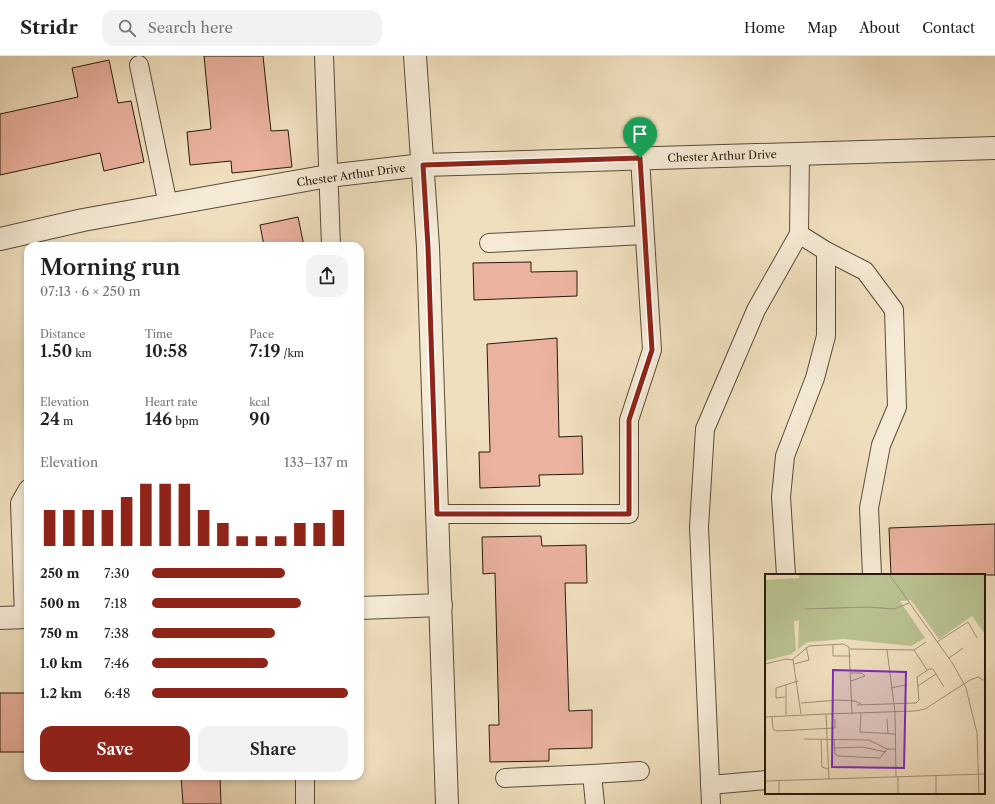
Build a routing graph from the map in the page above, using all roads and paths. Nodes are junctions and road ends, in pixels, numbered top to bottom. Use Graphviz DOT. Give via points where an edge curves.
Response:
graph roads {
  1 [pos="324,56"];
  2 [pos="415,56"];
  3 [pos="139,65"];
  4 [pos="995,148"];
  5 [pos="800,154"];
  6 [pos="640,158"];
  7 [pos="423,165"];
  8 [pos="328,176"];
  9 [pos="168,205"];
  10 [pos="799,234"];
  11 [pos="644,235"];
  12 [pos="0,239"];
  13 [pos="331,242"];
  14 [pos="489,243"];
  15 [pos="826,251"];
  16 [pos="24,496"];
  17 [pos="437,514"];
  18 [pos="786,574"];
  19 [pos="872,574"];
  20 [pos="24,579"];
  21 [pos="441,605"];
  22 [pos="364,608"];
  23 [pos="24,617"];
  24 [pos="0,618"];
  25 [pos="640,771"];
  26 [pos="592,774"];
  27 [pos="505,778"];
  28 [pos="305,780"];
  29 [pos="765,780"];
  30 [pos="710,785"];
  31 [pos="305,804"];
  32 [pos="448,804"];
  33 [pos="595,804"];
  34 [pos="711,804"];
  1 -- 8 [label="lane"];
  2 -- 7 [label="street"];
  3 -- 9 [label="lane"];
  4 -- 5 [label="street, Chester Arthur Drive"];
  5 -- 6 [label="street, Chester Arthur Drive"];
  5 -- 10 [label="lane"];
  6 -- 7 [label="street, Chester Arthur Drive"];
  6 -- 11 [label="lane"];
  7 -- 8 [label="street, Chester Arthur Drive"];
  7 -- 17 [label="street"];
  8 -- 9 [label="street, Chester Arthur Drive"];
  8 -- 13 [label="lane"];
  9 -- 12 [label="street, Chester Arthur Drive" via="83,220"];
  10 -- 15 [label="lane"];
  10 -- 30 [label="lane" via="756,310 705,429 699,527"];
  11 -- 14 [label="lane"];
  11 -- 17 [label="lane" via="652,350 629,420 629,514"];
  15 -- 18 [label="lane" via="826,336 815,378 784,456 781,497"];
  15 -- 19 [label="lane" via="865,271 894,310 897,407 881,445 869,508"];
  16 -- 20 [label="lane" via="20,503"];
  17 -- 21 [label="street"];
  21 -- 22 [label="street"];
  21 -- 32 [label="street"];
  23 -- 24 [label="street"];
  25 -- 26 [label="lane"];
  26 -- 27 [label="lane"];
  26 -- 33 [label="lane"];
  28 -- 31 [label="lane"];
  29 -- 30 [label="lane"];
  30 -- 34 [label="lane"];
}
